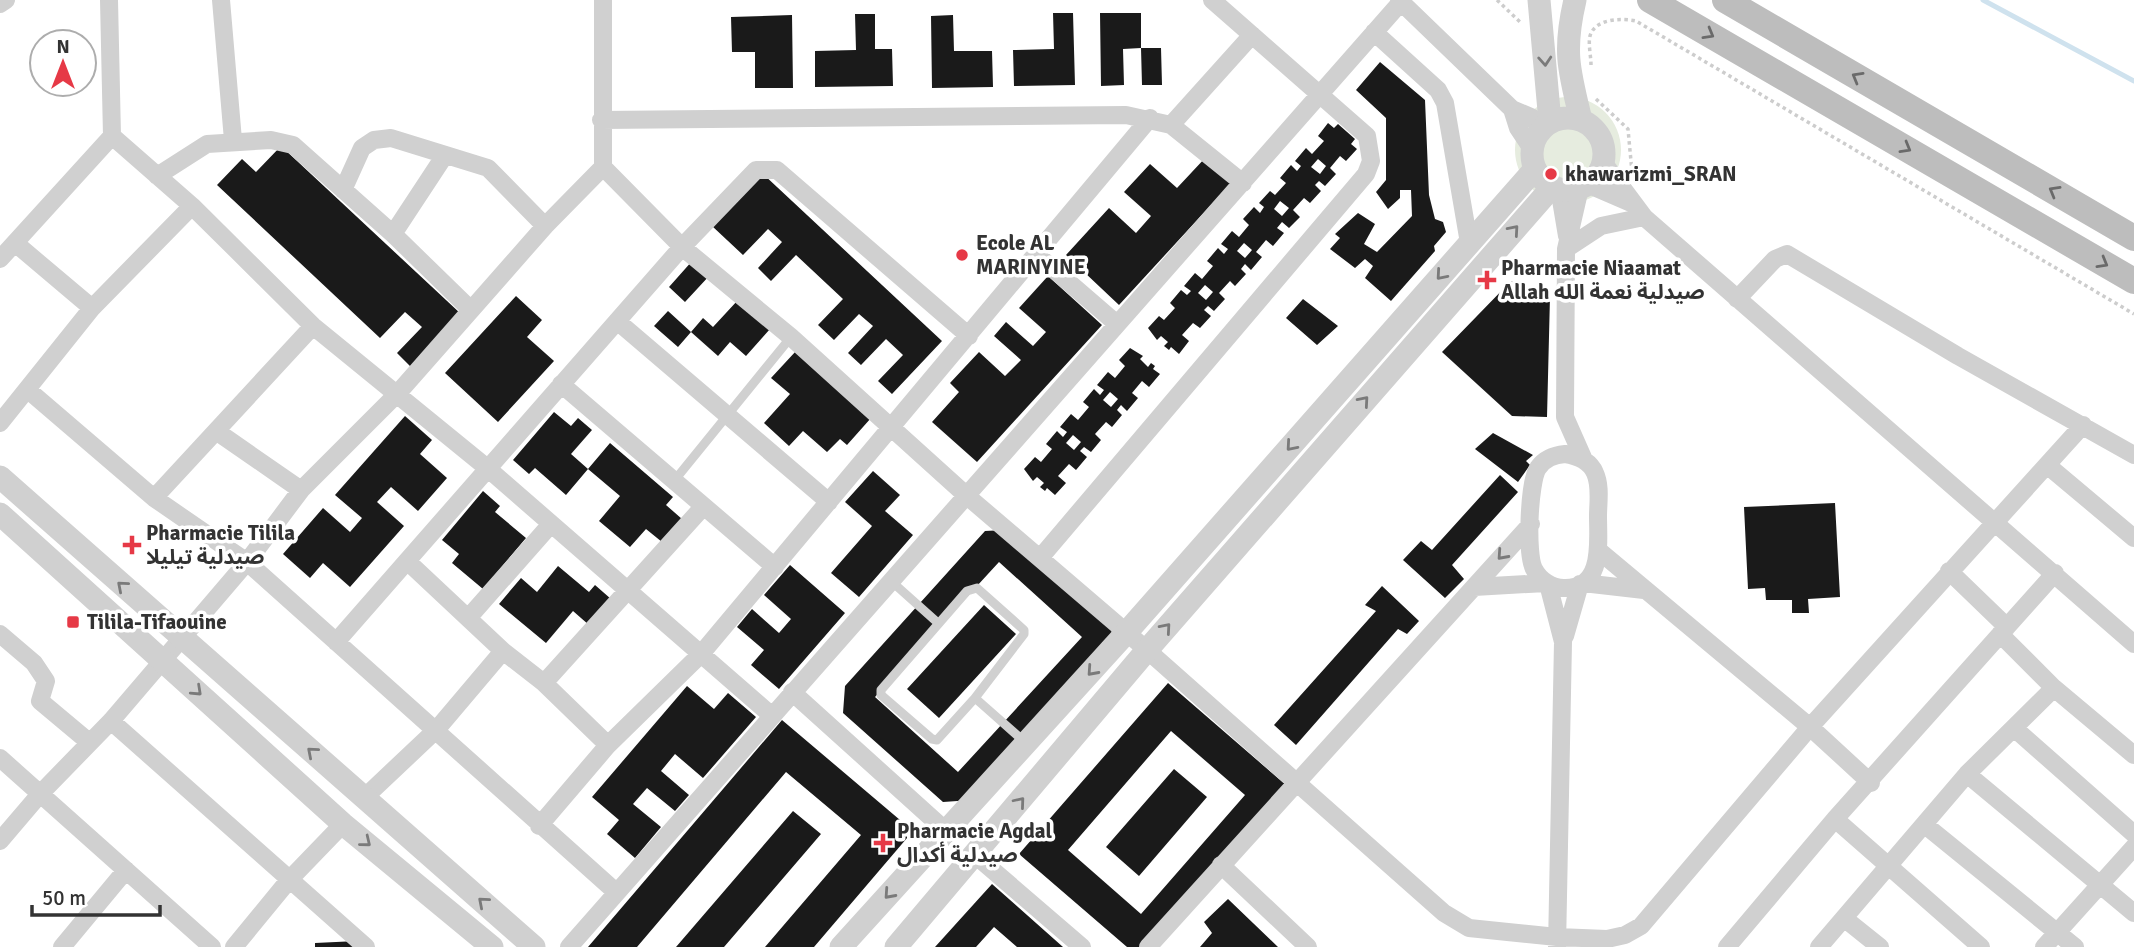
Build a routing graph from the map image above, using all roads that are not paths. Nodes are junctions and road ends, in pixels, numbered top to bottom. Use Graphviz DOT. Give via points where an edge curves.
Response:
graph roads {
  1 [pos="6,0"];
  2 [pos="109,0"];
  3 [pos="221,0"];
  4 [pos="603,0"];
  5 [pos="1212,0"];
  6 [pos="1539,0"];
  7 [pos="1575,0"];
  8 [pos="1650,0"];
  9 [pos="1726,0"];
  10 [pos="1400,1"];
  11 [pos="0,4"];
  12 [pos="1374,32"];
  13 [pos="1252,35"];
  14 [pos="1320,93"];
  15 [pos="1512,109"];
  16 [pos="1150,118"];
  17 [pos="601,120"];
  18 [pos="1581,120"];
  19 [pos="1171,125"];
  20 [pos="1546,125"];
  21 [pos="112,136"];
  22 [pos="233,140"];
  23 [pos="445,155"];
  24 [pos="1534,159"];
  25 [pos="1603,162"];
  26 [pos="603,167"];
  27 [pos="156,176"];
  28 [pos="1243,183"];
  29 [pos="1570,187"];
  30 [pos="343,190"];
  31 [pos="1631,203"];
  32 [pos="192,206"];
  33 [pos="1644,217"];
  34 [pos="545,226"];
  35 [pos="393,234"];
  36 [pos="2134,238"];
  37 [pos="1566,242"];
  38 [pos="15,243"];
  39 [pos="1469,243"];
  40 [pos="682,247"];
  41 [pos="1037,255"];
  42 [pos="0,260"];
  43 [pos="2134,281"];
  44 [pos="1737,299"];
  45 [pos="92,308"];
  46 [pos="471,310"];
  47 [pos="617,321"];
  48 [pos="1117,324"];
  49 [pos="313,326"];
  50 [pos="969,336"];
  51 [pos="791,337"];
  52 [pos="561,384"];
  53 [pos="27,390"];
  54 [pos="398,393"];
  55 [pos="727,415"];
  56 [pos="1565,417"];
  57 [pos="0,423"];
  58 [pos="2083,425"];
  59 [pos="892,428"];
  60 [pos="216,431"];
  61 [pos="2134,455"];
  62 [pos="1546,460"];
  63 [pos="1584,460"];
  64 [pos="2047,465"];
  65 [pos="486,467"];
  66 [pos="0,477"];
  67 [pos="674,481"];
  68 [pos="300,490"];
  69 [pos="967,496"];
  70 [pos="154,498"];
  71 [pos="830,502"];
  72 [pos="704,507"];
  73 [pos="0,514"];
  74 [pos="1992,523"];
  75 [pos="551,524"];
  76 [pos="1531,524"];
  77 [pos="2134,538"];
  78 [pos="1598,550"];
  79 [pos="1040,558"];
  80 [pos="407,561"];
  81 [pos="247,562"];
  82 [pos="775,567"];
  83 [pos="1949,571"];
  84 [pos="2055,573"];
  85 [pos="891,580"];
  86 [pos="1582,583"];
  87 [pos="1547,584"];
  88 [pos="1474,587"];
  89 [pos="1647,590"];
  90 [pos="629,592"];
  91 [pos="469,617"];
  92 [pos="938,623"];
  93 [pos="2003,631"];
  94 [pos="1126,633"];
  95 [pos="0,634"];
  96 [pos="180,636"];
  97 [pos="336,642"];
  98 [pos="1563,642"];
  99 [pos="2134,644"];
  100 [pos="1147,650"];
  101 [pos="503,651"];
  102 [pos="701,654"];
  103 [pos="162,659"];
  104 [pos="544,683"];
  105 [pos="2054,688"];
  106 [pos="792,692"];
  107 [pos="975,698"];
  108 [pos="771,715"];
  109 [pos="110,721"];
  110 [pos="1810,727"];
  111 [pos="437,729"];
  112 [pos="2014,729"];
  113 [pos="89,742"];
  114 [pos="1026,743"];
  115 [pos="608,745"];
  116 [pos="2134,755"];
  117 [pos="0,758"];
  118 [pos="1967,775"];
  119 [pos="1296,782"];
  120 [pos="1871,783"];
  121 [pos="40,793"];
  122 [pos="365,797"];
  123 [pos="1835,819"];
  124 [pos="343,824"];
  125 [pos="1925,825"];
  126 [pos="539,826"];
  127 [pos="946,831"];
  128 [pos="2134,834"];
  129 [pos="0,841"];
  130 [pos="2134,847"];
  131 [pos="975,855"];
  132 [pos="1221,865"];
  133 [pos="1886,866"];
  134 [pos="126,870"];
  135 [pos="289,880"];
  136 [pos="2101,886"];
  137 [pos="616,892"];
  138 [pos="2134,914"];
  139 [pos="1845,919"];
  140 [pos="2057,932"];
  141 [pos="1557,942"];
  142 [pos="478,943"];
  143 [pos="62,947"];
  144 [pos="212,947"];
  145 [pos="234,947"];
  146 [pos="366,947"];
  147 [pos="534,947"];
  148 [pos="569,947"];
  149 [pos="841,947"];
  150 [pos="896,947"];
  151 [pos="1082,947"];
  152 [pos="1148,947"];
  153 [pos="1308,947"];
  154 [pos="1727,947"];
  155 [pos="1819,947"];
  156 [pos="1880,947"];
  157 [pos="1981,947"];
  158 [pos="2044,947"];
  159 [pos="2074,947"];
  1 -- 11 [label="street"];
  2 -- 21 [label="street"];
  3 -- 22 [label="street"];
  4 -- 17 [label="street"];
  5 -- 13 [label="street"];
  6 -- 20 [label="street, one-way"];
  7 -- 18 [label="street" via="1567,62"];
  8 -- 43 [label="main road, one-way"];
  36 -- 9 [label="main road, one-way"];
  10 -- 12 [label="street"];
  10 -- 15 [label="street"];
  12 -- 14 [label="street"];
  12 -- 39 [label="street" via="1438,90 1445,103"];
  13 -- 14 [label="street"];
  13 -- 19 [label="street"];
  14 -- 28 [label="street"];
  14 -- 79 [label="street" via="1367,136 1371,161 1366,174"];
  15 -- 20 [label="street"];
  15 -- 24 [label="street"];
  16 -- 17 [label="street"];
  16 -- 19 [label="street"];
  16 -- 41 [label="street"];
  17 -- 26 [label="street"];
  18 -- 20 [label="street" via="1569,117"];
  18 -- 25 [label="street" via="1599,135"];
  19 -- 28 [label="street"];
  20 -- 24 [label="street"];
  21 -- 27 [label="street"];
  21 -- 38 [label="street"];
  22 -- 27 [label="street" via="206,144"];
  22 -- 30 [label="street" via="293,145"];
  23 -- 30 [label="street" via="391,138 374,139 362,148"];
  23 -- 34 [label="street" via="488,168"];
  23 -- 35 [label="street"];
  24 -- 29 [label="street"];
  24 -- 39 [label="street"];
  25 -- 29 [label="street" via="1597,175"];
  25 -- 31 [label="street"];
  26 -- 34 [label="street"];
  26 -- 40 [label="street"];
  27 -- 32 [label="street"];
  28 -- 48 [label="street"];
  29 -- 31 [label="street"];
  29 -- 37 [label="street"];
  100 -- 29 [label="street, one-way"];
  30 -- 35 [label="street"];
  31 -- 33 [label="street"];
  32 -- 45 [label="street"];
  32 -- 49 [label="street"];
  33 -- 37 [label="street" via="1601,226"];
  33 -- 44 [label="street"];
  34 -- 46 [label="street"];
  35 -- 46 [label="street"];
  37 -- 56 [label="street"];
  38 -- 42 [label="street"];
  38 -- 45 [label="street"];
  39 -- 94 [label="street, one-way"];
  40 -- 47 [label="street"];
  40 -- 50 [label="street" via="756,170 777,170"];
  40 -- 51 [label="street"];
  41 -- 48 [label="street"];
  41 -- 50 [label="street"];
  44 -- 58 [label="street" via="1775,259 1787,254"];
  44 -- 74 [label="street"];
  45 -- 53 [label="street"];
  46 -- 54 [label="street"];
  47 -- 52 [label="street"];
  47 -- 55 [label="street"];
  48 -- 69 [label="street"];
  49 -- 54 [label="street"];
  49 -- 60 [label="street"];
  50 -- 59 [label="street"];
  51 -- 55 [label="lane"];
  51 -- 59 [label="street"];
  52 -- 65 [label="street"];
  52 -- 67 [label="street"];
  53 -- 57 [label="street"];
  53 -- 70 [label="street"];
  54 -- 65 [label="street"];
  54 -- 68 [label="street"];
  55 -- 67 [label="lane"];
  55 -- 71 [label="street"];
  56 -- 62 [label="street"];
  56 -- 63 [label="street"];
  58 -- 61 [label="street"];
  58 -- 64 [label="street"];
  59 -- 69 [label="street"];
  59 -- 71 [label="street"];
  60 -- 68 [label="street"];
  60 -- 70 [label="street"];
  62 -- 63 [label="street" via="1565,454"];
  62 -- 76 [label="street" via="1534,475"];
  63 -- 78 [label="street" via="1598,483"];
  64 -- 74 [label="street"];
  64 -- 77 [label="street"];
  65 -- 75 [label="street"];
  65 -- 80 [label="street"];
  96 -- 66 [label="street, one-way"];
  67 -- 72 [label="street"];
  68 -- 81 [label="street"];
  69 -- 79 [label="street"];
  69 -- 85 [label="street"];
  70 -- 81 [label="street"];
  71 -- 82 [label="street"];
  72 -- 82 [label="street"];
  72 -- 90 [label="street"];
  73 -- 103 [label="street"];
  74 -- 83 [label="street"];
  74 -- 84 [label="street"];
  75 -- 90 [label="street"];
  75 -- 91 [label="street"];
  76 -- 87 [label="street" via="1531,564"];
  76 -- 88 [label="street, one-way"];
  78 -- 86 [label="street" via="1595,569"];
  78 -- 89 [label="street"];
  79 -- 94 [label="street"];
  80 -- 91 [label="street"];
  80 -- 97 [label="street"];
  81 -- 96 [label="street"];
  81 -- 97 [label="street"];
  82 -- 102 [label="street"];
  83 -- 93 [label="street"];
  83 -- 110 [label="street"];
  84 -- 93 [label="street"];
  84 -- 99 [label="street"];
  85 -- 92 [label="lane"];
  85 -- 106 [label="street"];
  86 -- 87 [label="street" via="1564,588"];
  86 -- 89 [label="street"];
  86 -- 98 [label="street"];
  87 -- 88 [label="street"];
  87 -- 98 [label="street"];
  88 -- 119 [label="street"];
  89 -- 110 [label="street"];
  90 -- 102 [label="street"];
  90 -- 104 [label="street"];
  91 -- 101 [label="street"];
  92 -- 107 [label="lane" via="967,591 977,589 1024,630 1023,638"];
  92 -- 107 [label="lane" via="881,690 883,699 937,740"];
  93 -- 105 [label="street"];
  93 -- 120 [label="street"];
  94 -- 100 [label="street"];
  94 -- 114 [label="street, one-way"];
  95 -- 113 [label="street" via="34,663 46,681 40,701"];
  96 -- 103 [label="street"];
  122 -- 96 [label="street, one-way"];
  97 -- 111 [label="street"];
  98 -- 141 [label="street"];
  100 -- 119 [label="street"];
  131 -- 100 [label="street, one-way"];
  101 -- 104 [label="street"];
  101 -- 111 [label="street"];
  102 -- 108 [label="street"];
  102 -- 115 [label="street"];
  103 -- 109 [label="street"];
  103 -- 124 [label="street, one-way"];
  104 -- 115 [label="street"];
  105 -- 112 [label="street"];
  105 -- 116 [label="street"];
  106 -- 108 [label="street"];
  106 -- 127 [label="street"];
  107 -- 114 [label="lane"];
  108 -- 137 [label="street"];
  109 -- 113 [label="street"];
  109 -- 135 [label="street"];
  110 -- 120 [label="street"];
  110 -- 141 [label="street" via="1640,926 1606,939"];
  111 -- 122 [label="street"];
  111 -- 126 [label="street"];
  112 -- 118 [label="street"];
  112 -- 128 [label="street"];
  113 -- 121 [label="street"];
  114 -- 127 [label="street"];
  115 -- 126 [label="street"];
  117 -- 121 [label="street"];
  118 -- 125 [label="street"];
  118 -- 136 [label="street"];
  119 -- 132 [label="street"];
  119 -- 141 [label="street" via="1458,923"];
  120 -- 123 [label="street"];
  121 -- 129 [label="street"];
  121 -- 134 [label="street"];
  147 -- 122 [label="street, one-way"];
  123 -- 133 [label="street"];
  123 -- 154 [label="street"];
  124 -- 135 [label="street"];
  124 -- 142 [label="street, one-way"];
  125 -- 133 [label="street"];
  125 -- 140 [label="street"];
  126 -- 137 [label="street"];
  127 -- 149 [label="street, one-way"];
  130 -- 136 [label="street"];
  131 -- 150 [label="street"];
  131 -- 151 [label="street"];
  132 -- 152 [label="street"];
  132 -- 153 [label="street"];
  133 -- 139 [label="street"];
  133 -- 157 [label="street"];
  134 -- 143 [label="street"];
  134 -- 144 [label="street"];
  135 -- 145 [label="street"];
  135 -- 146 [label="street"];
  136 -- 138 [label="street"];
  136 -- 140 [label="street"];
  137 -- 148 [label="street"];
  139 -- 155 [label="street"];
  139 -- 156 [label="street"];
  140 -- 158 [label="street"];
  140 -- 159 [label="street"];
}
